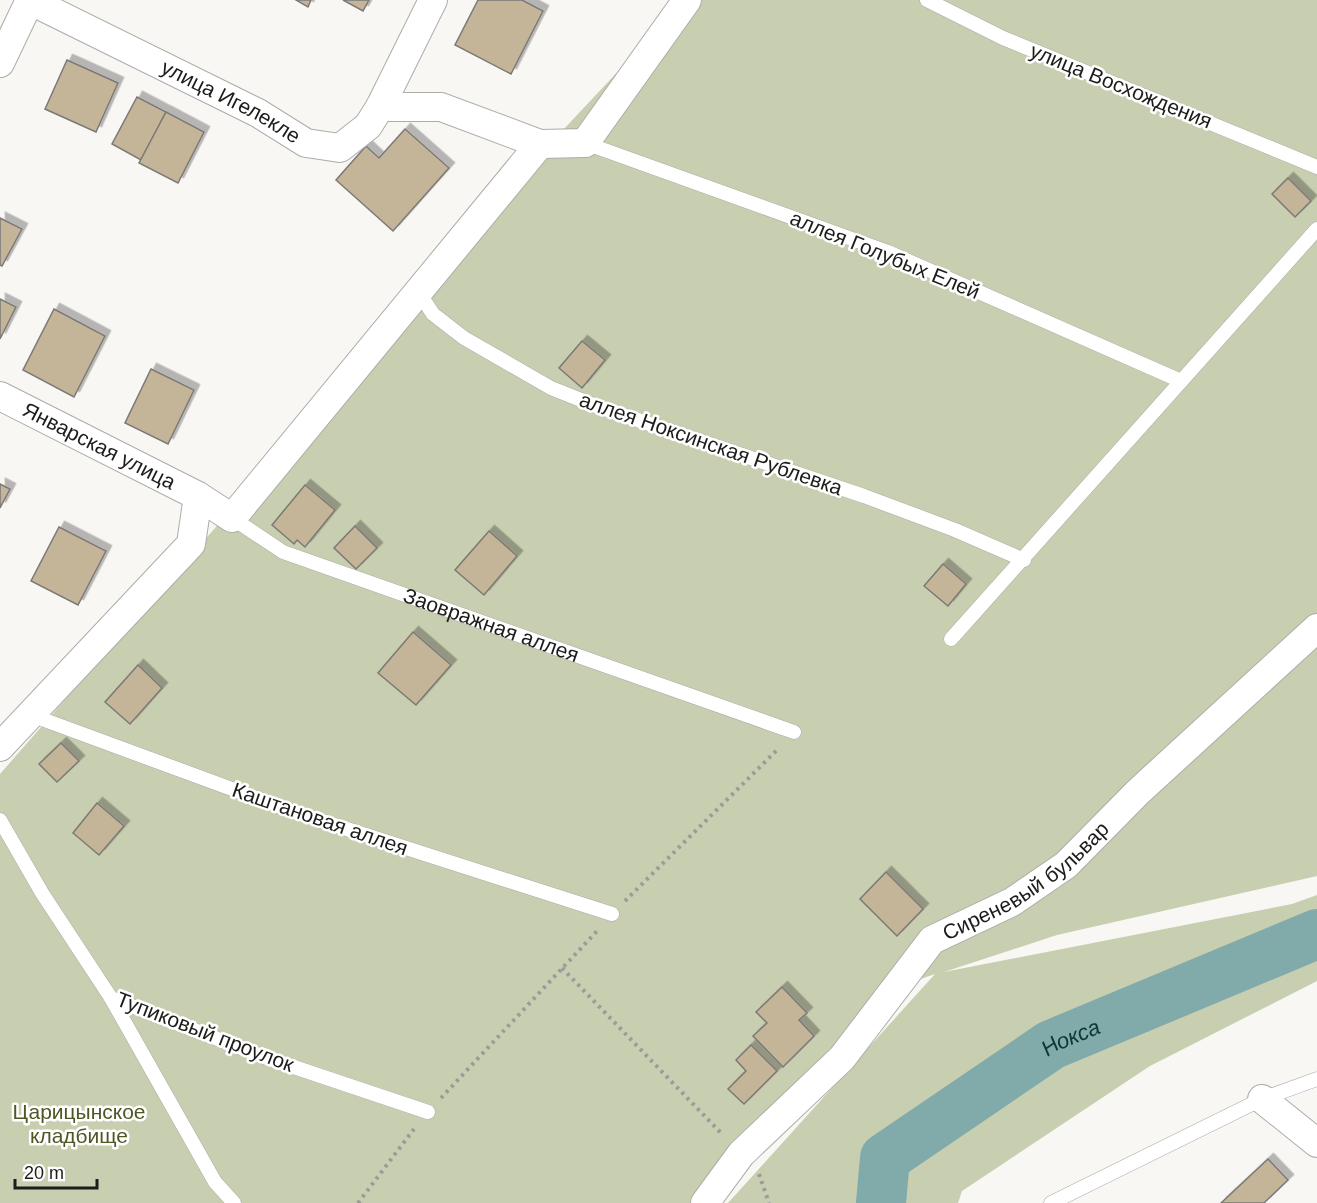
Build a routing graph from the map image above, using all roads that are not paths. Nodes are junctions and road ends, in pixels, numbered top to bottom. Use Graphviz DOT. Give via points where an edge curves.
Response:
graph roads {
  1 [pos="30,0"];
  2 [pos="433,0"];
  3 [pos="687,0"];
  4 [pos="927,0"];
  5 [pos="0,63"];
  6 [pos="380,107"];
  7 [pos="585,143"];
  8 [pos="540,144"];
  9 [pos="1317,166"];
  10 [pos="1317,229"];
  11 [pos="419,293"];
  12 [pos="1181,381"];
  13 [pos="0,396"];
  14 [pos="198,496"];
  15 [pos="232,518"];
  16 [pos="1024,560"];
  17 [pos="1317,628"];
  18 [pos="951,639"];
  19 [pos="31,715"];
  20 [pos="794,732"];
  21 [pos="0,747"];
  22 [pos="0,820"];
  23 [pos="612,914"];
  24 [pos="111,998"];
  25 [pos="1317,1079"];
  26 [pos="1262,1099"];
  27 [pos="428,1112"];
  28 [pos="1317,1143"];
  29 [pos="234,1203"];
  30 [pos="705,1203"];
  31 [pos="1051,1203"];
  1 -- 5 [label="street"];
  1 -- 6 [label="street, улица Игелекле" via="258,113 306,143 340,148 368,126"];
  2 -- 6 [label="street, улица Игелекле"];
  3 -- 7 [label="street"];
  4 -- 9 [label="lane, улица Восхождения" via="1003,38"];
  6 -- 8 [label="street" via="441,108"];
  7 -- 8 [label="street"];
  7 -- 12 [label="lane, аллея Голубых Елей" via="888,252"];
  8 -- 11 [label="street"];
  10 -- 12 [label="lane"];
  11 -- 15 [label="street"];
  11 -- 16 [label="lane, аллея Ноксинская Рублевка" via="433,315 464,338 551,388 864,496"];
  12 -- 16 [label="lane"];
  13 -- 14 [label="street, Январская улица"];
  14 -- 15 [label="street, Заовражная аллея"];
  14 -- 19 [label="street" via="191,544"];
  15 -- 20 [label="lane, Заовражная аллея" via="282,552"];
  16 -- 18 [label="lane"];
  17 -- 30 [label="street, Сиреневый бульвар" via="1138,792 1066,865 1012,902 932,940 842,1058 741,1154"];
  19 -- 21 [label="street"];
  19 -- 23 [label="lane, Каштановая аллея" via="297,813"];
  22 -- 24 [label="lane, Тупиковый проулок"];
  24 -- 27 [label="lane, Тупиковый проулок" via="267,1058"];
  24 -- 29 [label="lane" via="215,1182"];
  25 -- 26 [label="lane"];
  26 -- 28 [label="street"];
  26 -- 31 [label="lane"];
}
